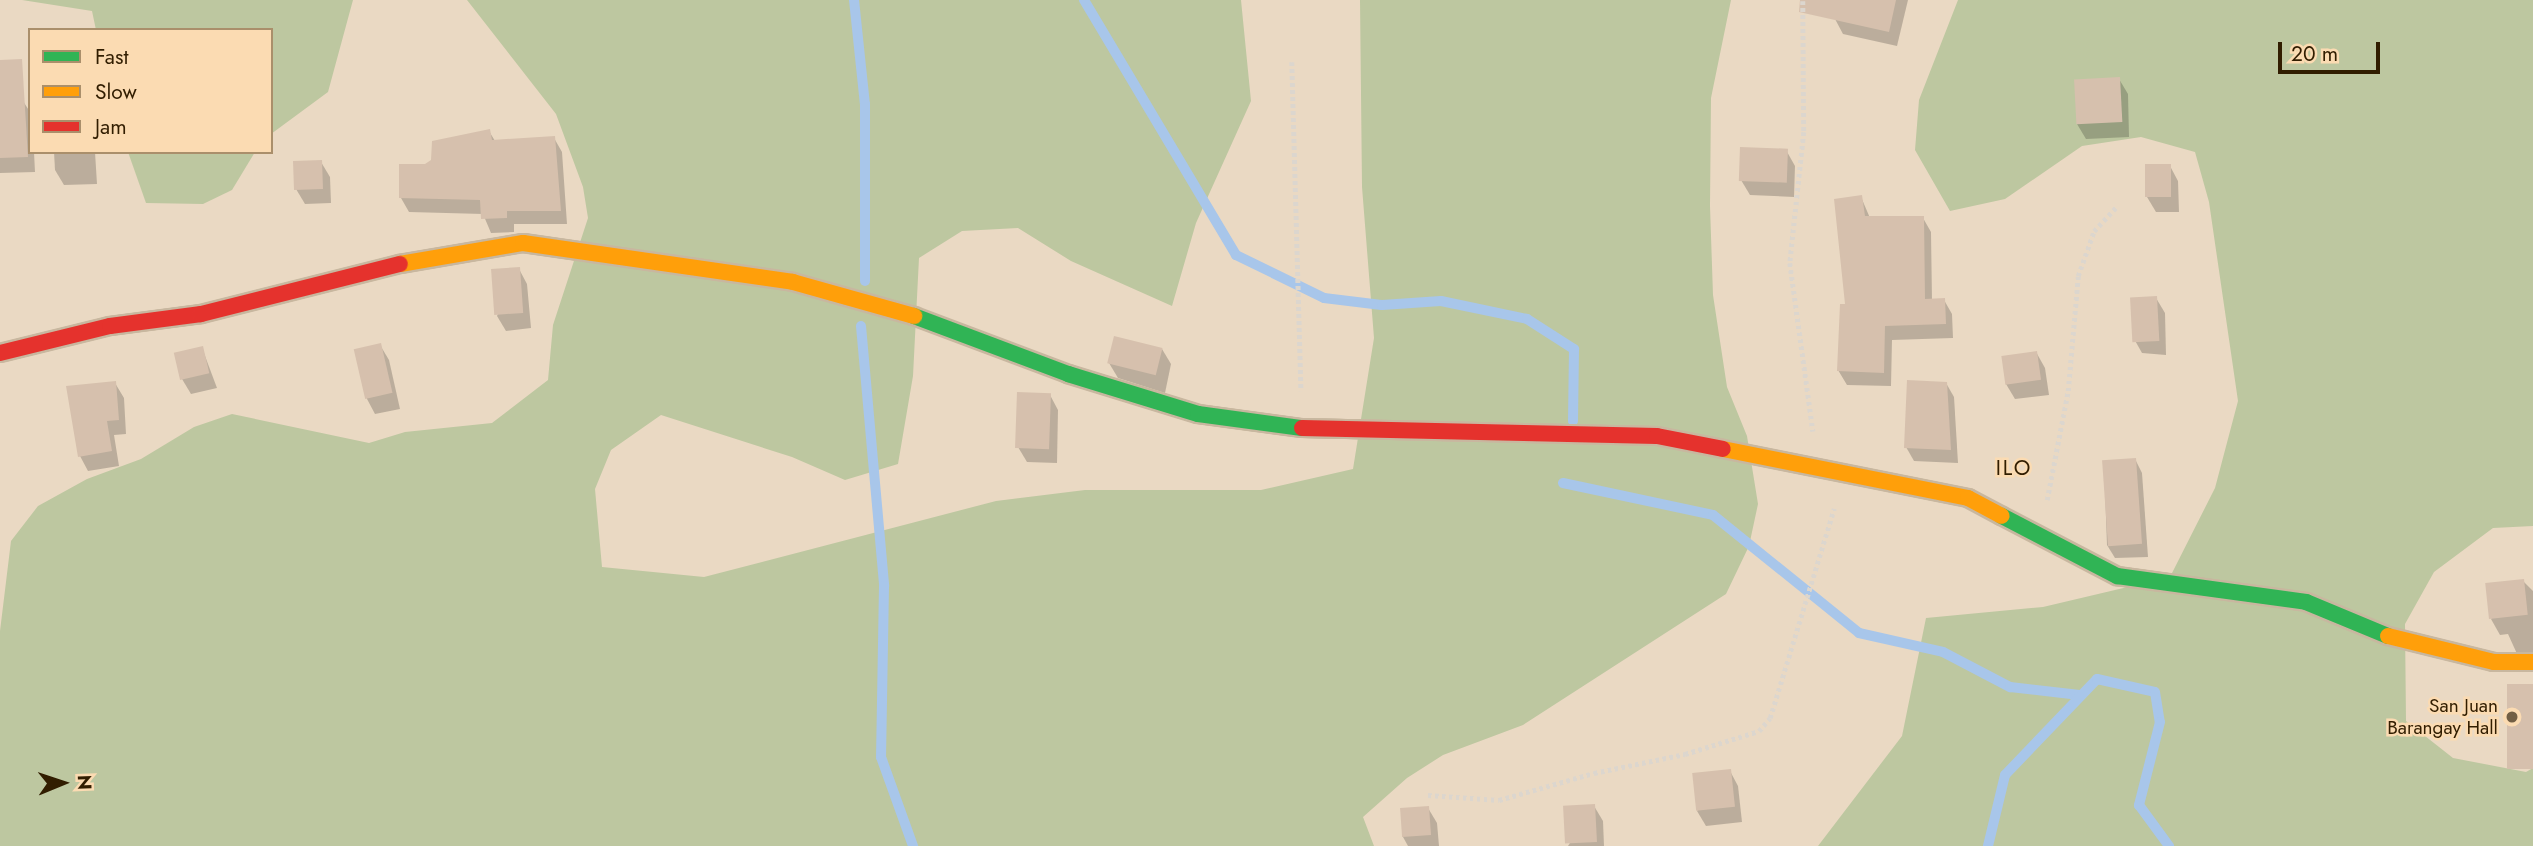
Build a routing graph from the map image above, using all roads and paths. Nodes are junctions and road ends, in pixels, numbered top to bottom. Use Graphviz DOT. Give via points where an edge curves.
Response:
graph roads {
  1 [pos="1803,1"];
  2 [pos="1292,62"];
  3 [pos="2117,206"];
  4 [pos="0,353"];
  5 [pos="1313,429"];
  6 [pos="1813,467"];
  7 [pos="1835,473"];
  8 [pos="2022,525"];
  9 [pos="2533,662"];
  10 [pos="1427,795"];
  1 -- 6 [label="path" via="1804,132 1790,262 1814,423"];
  2 -- 5 [label="path" via="1298,383"];
  3 -- 8 [label="path" via="2094,231 2078,276 2068,391 2047,502"];
  4 -- 5 [label="street" via="110,326 201,314 403,264 523,243 793,282 901,311 1068,374 1198,414"];
  5 -- 6 [label="street" via="1657,436"];
  6 -- 7 [label="street"];
  7 -- 8 [label="street" via="1968,498"];
  7 -- 10 [label="path" via="1834,512 1826,542 1808,584 1770,718 1759,731 1499,800"];
  8 -- 9 [label="street" via="2117,576 2306,602 2402,642 2494,662"];
}
